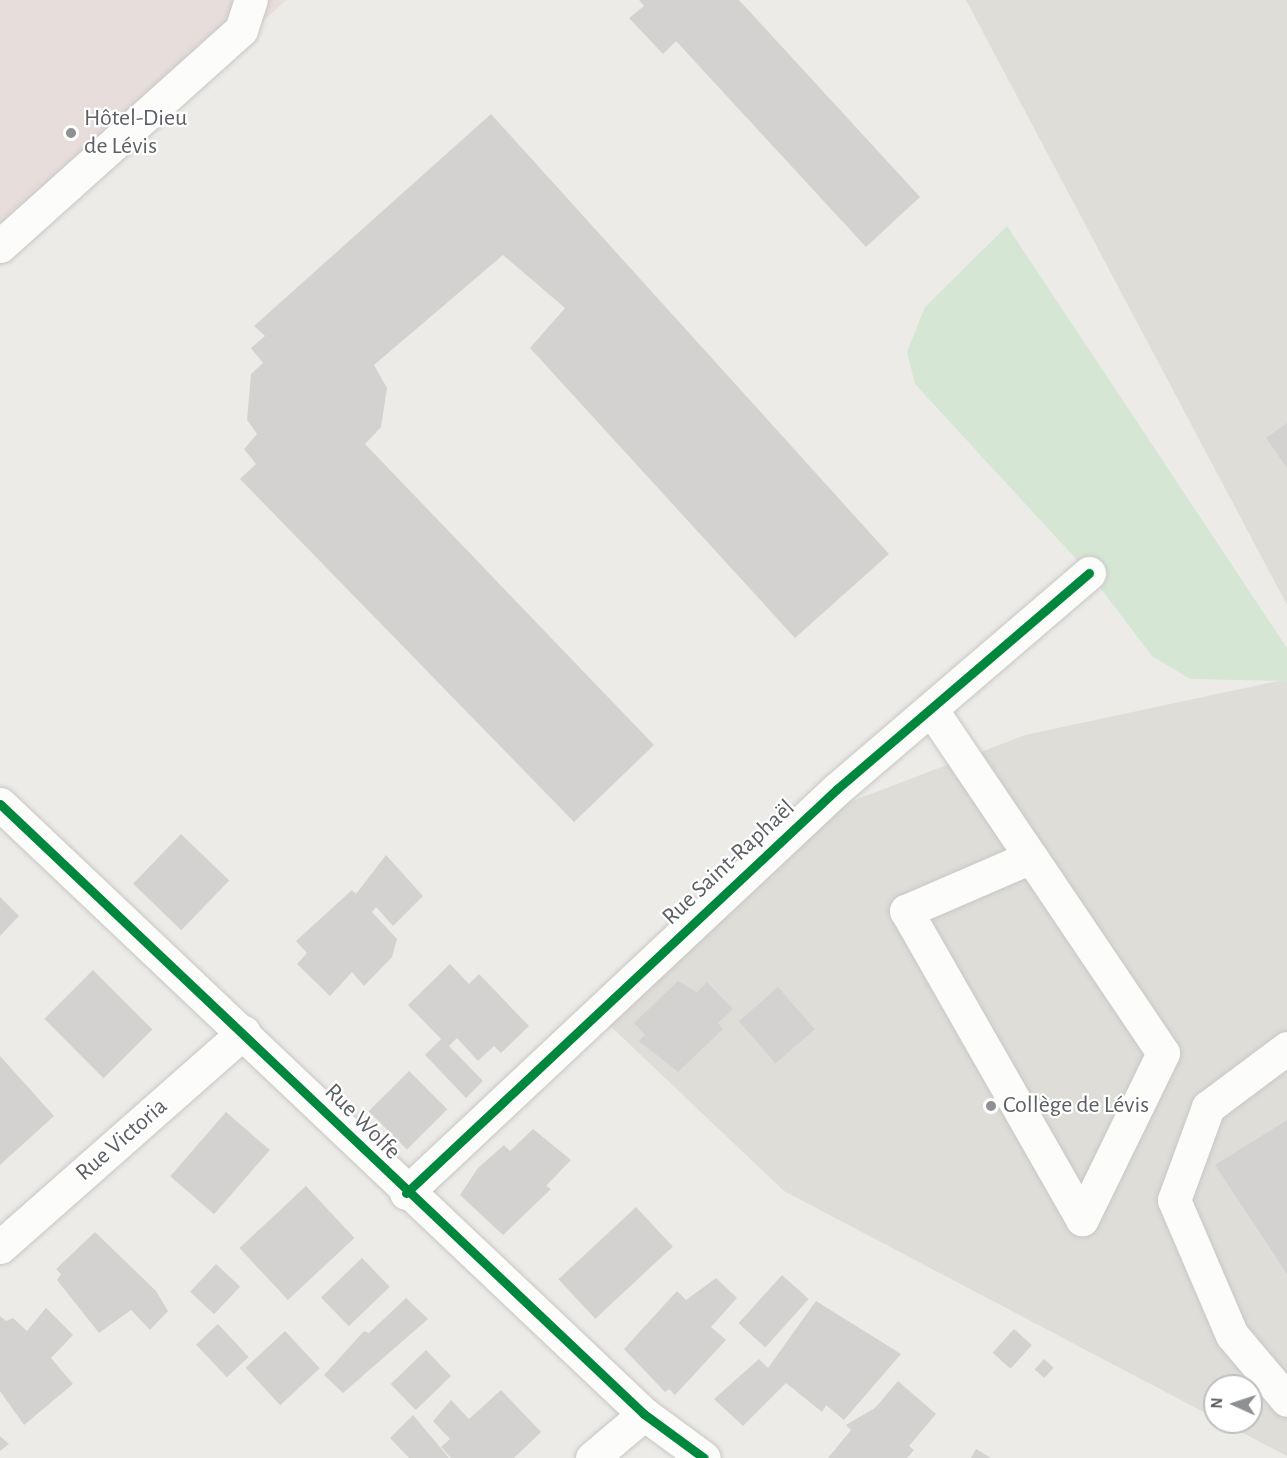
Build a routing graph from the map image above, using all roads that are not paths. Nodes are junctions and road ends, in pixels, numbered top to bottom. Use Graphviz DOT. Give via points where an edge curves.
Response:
graph roads {
  1 [pos="251,0"];
  2 [pos="0,246"];
  3 [pos="1089,573"];
  4 [pos="931,709"];
  5 [pos="0,804"];
  6 [pos="1031,857"];
  7 [pos="244,1032"];
  8 [pos="1287,1048"];
  9 [pos="406,1193"];
  10 [pos="0,1247"];
  11 [pos="1287,1400"];
  12 [pos="644,1414"];
  13 [pos="592,1458"];
  14 [pos="704,1458"];
  1 -- 2 [label="street" via="241,30"];
  3 -- 4 [label="street, Rue Saint-Raphaël"];
  4 -- 6 [label="street"];
  4 -- 9 [label="street, Rue Saint-Raphaël" via="837,789"];
  5 -- 7 [label="street, Rue Wolfe"];
  6 -- 6 [label="street" via="1163,1053 1082,1219 906,911"];
  7 -- 9 [label="street, Rue Wolfe"];
  7 -- 10 [label="street, Rue Victoria"];
  8 -- 11 [label="street" via="1208,1107 1174,1200 1232,1335"];
  9 -- 12 [label="street, Rue Wolfe"];
  12 -- 13 [label="street"];
  12 -- 14 [label="street, Rue Wolfe"];
}
